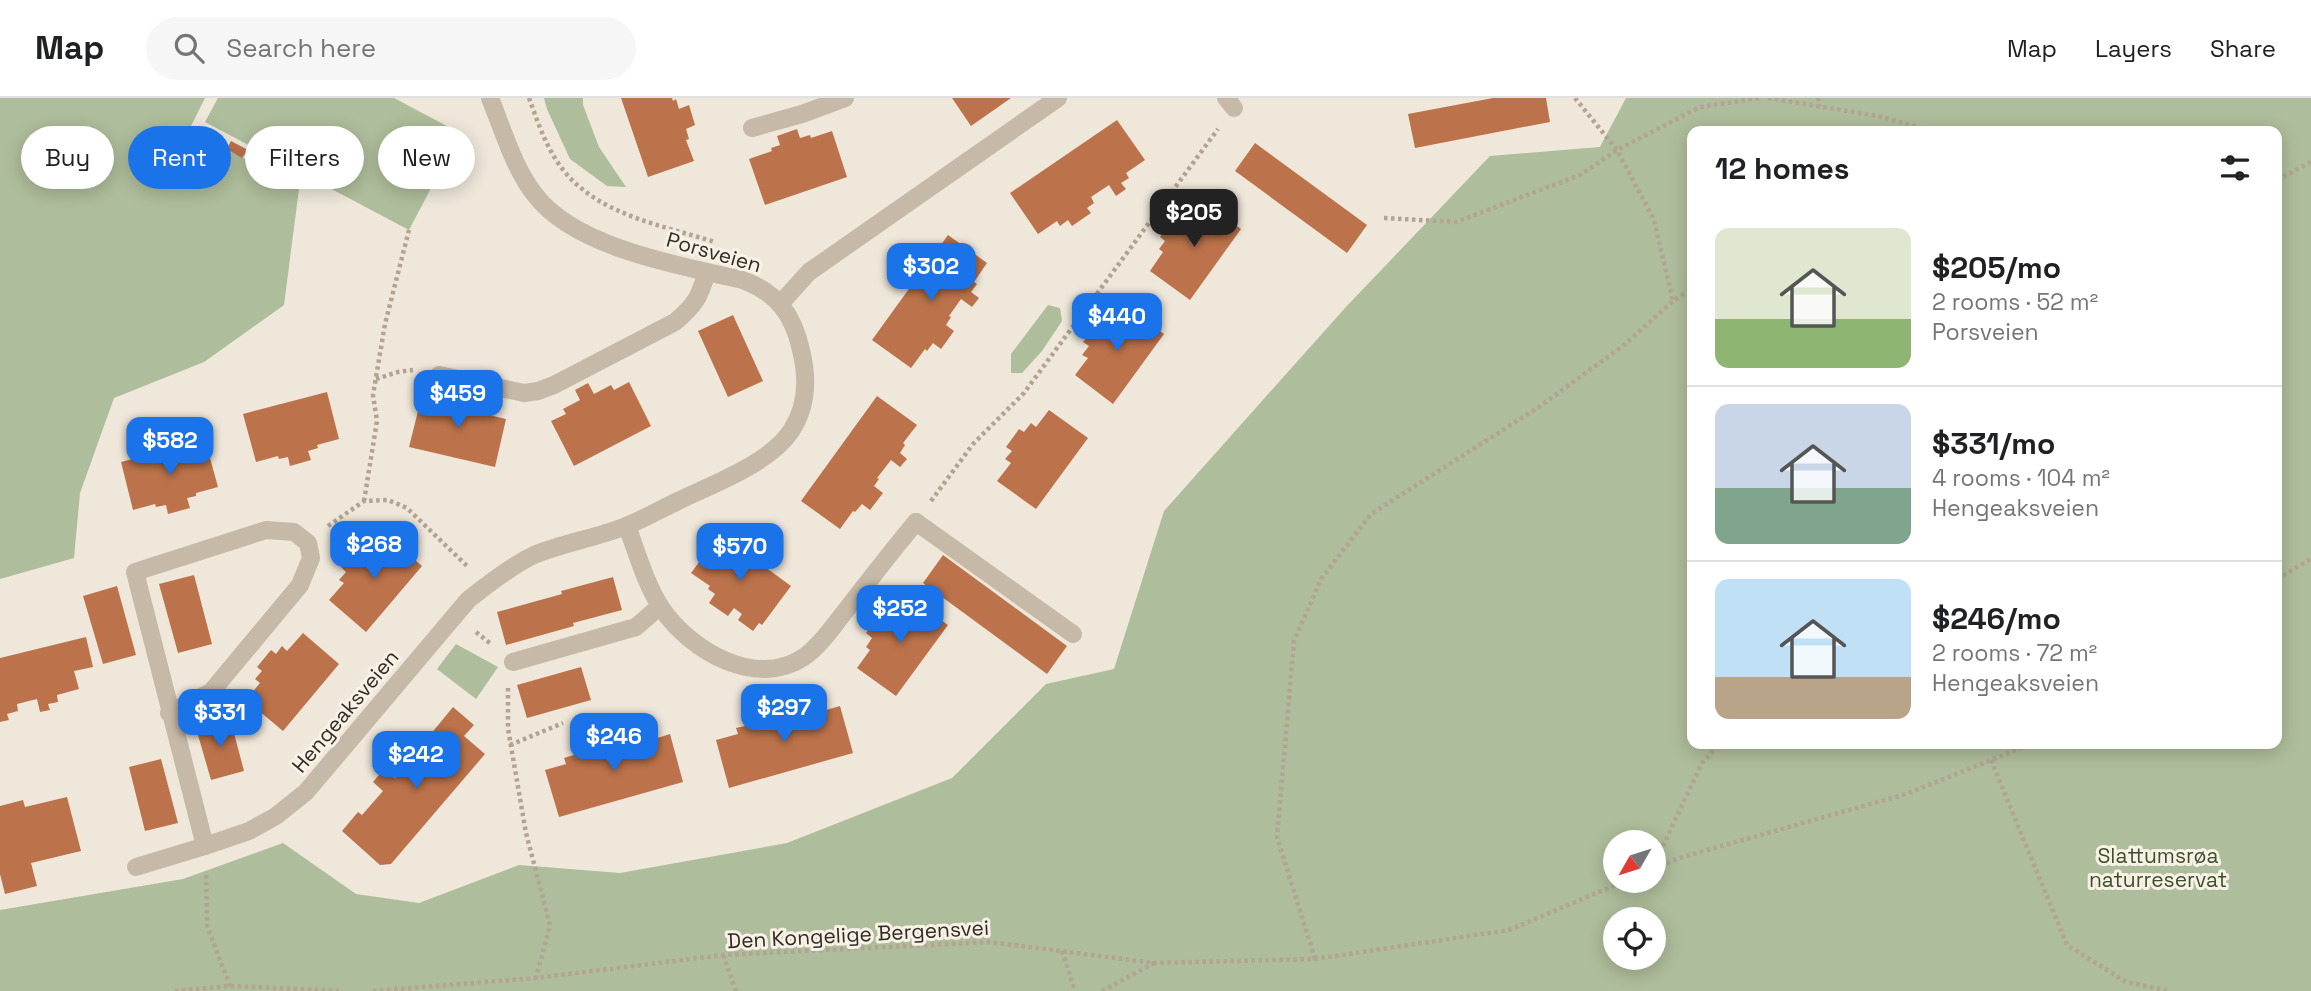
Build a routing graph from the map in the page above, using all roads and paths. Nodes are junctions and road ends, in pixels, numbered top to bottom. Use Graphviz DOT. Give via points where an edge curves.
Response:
graph roads {
  1 [pos="490,98"];
  2 [pos="529,98"];
  3 [pos="845,98"];
  4 [pos="1058,98"];
  5 [pos="1575,98"];
  6 [pos="1759,98"];
  7 [pos="1768,98"];
  8 [pos="1818,98"];
  9 [pos="1230,103"];
  10 [pos="1820,106"];
  11 [pos="1913,126"];
  12 [pos="752,128"];
  13 [pos="1616,150"];
  14 [pos="2311,162"];
  15 [pos="2282,177"];
  16 [pos="1384,218"];
  17 [pos="409,230"];
  18 [pos="719,243"];
  19 [pos="707,272"];
  20 [pos="1687,291"];
  21 [pos="1672,301"];
  22 [pos="780,304"];
  23 [pos="439,374"];
  24 [pos="376,379"];
  25 [pos="364,501"];
  26 [pos="916,522"];
  27 [pos="627,526"];
  28 [pos="308,543"];
  29 [pos="2311,559"];
  30 [pos="2282,576"];
  31 [pos="487,584"];
  32 [pos="660,606"];
  33 [pos="456,614"];
  34 [pos="1073,634"];
  35 [pos="513,662"];
  36 [pos="169,713"];
  37 [pos="563,723"];
  38 [pos="510,745"];
  39 [pos="1715,749"];
  40 [pos="2018,749"];
  41 [pos="1991,760"];
  42 [pos="1666,841"];
  43 [pos="205,846"];
  44 [pos="1666,863"];
  45 [pos="136,867"];
  46 [pos="1603,890"];
  47 [pos="1062,951"];
  48 [pos="723,956"];
  49 [pos="1315,959"];
  50 [pos="1155,963"];
  51 [pos="536,978"];
  52 [pos="230,986"];
  53 [pos="175,991"];
  54 [pos="343,991"];
  55 [pos="373,991"];
  56 [pos="736,991"];
  57 [pos="1075,991"];
  58 [pos="1102,991"];
  59 [pos="2170,991"];
  1 -- 19 [label="street, Porsveien" via="535,195 562,220 599,242"];
  2 -- 18 [label="path" via="554,155 578,186 614,208"];
  3 -- 12 [label="street"];
  4 -- 22 [label="street" via="809,272"];
  5 -- 13 [label="path"];
  6 -- 13 [label="path" via="1700,107"];
  7 -- 10 [label="path"];
  8 -- 10 [label="path"];
  9 -- 26 [label="path" via="1024,393 973,444"];
  10 -- 11 [label="path"];
  13 -- 16 [label="path" via="1580,175 1456,222"];
  13 -- 21 [label="path" via="1654,220"];
  14 -- 15 [label="path"];
  17 -- 24 [label="path"];
  19 -- 22 [label="street, Porsveien" via="759,286"];
  19 -- 23 [label="street" via="700,296 675,322 554,385 524,393"];
  20 -- 21 [label="path"];
  21 -- 49 [label="path" via="1624,345 1539,407 1371,514 1321,579 1294,640 1277,837"];
  22 -- 27 [label="street, Hengeaksveien" via="797,332 805,374 801,414 790,433 740,471"];
  23 -- 24 [label="path" via="414,369"];
  24 -- 25 [label="path" via="377,421"];
  25 -- 28 [label="path"];
  25 -- 31 [label="path" via="388,500 407,508"];
  26 -- 32 [label="street" via="805,657 780,668 750,670 704,650 674,625"];
  26 -- 34 [label="street"];
  27 -- 31 [label="street, Hengeaksveien" via="533,556"];
  27 -- 32 [label="street"];
  28 -- 36 [label="street" via="311,558 300,585 211,692"];
  28 -- 36 [label="street" via="294,532 266,530 135,572"];
  29 -- 30 [label="path"];
  31 -- 33 [label="street, Hengeaksveien"];
  32 -- 35 [label="street" via="636,626"];
  33 -- 35 [label="path"];
  33 -- 43 [label="street, Hengeaksveien" via="306,792 249,831"];
  35 -- 38 [label="path" via="507,695"];
  36 -- 43 [label="street"];
  37 -- 38 [label="path"];
  38 -- 51 [label="path" via="550,925"];
  39 -- 42 [label="path" via="1702,763"];
  40 -- 41 [label="path"];
  41 -- 44 [label="path" via="1906,794"];
  41 -- 59 [label="path" via="2067,945 2126,982"];
  43 -- 45 [label="street, Hengeaksveien"];
  43 -- 52 [label="path" via="207,926"];
  46 -- 49 [label="path, Den Kongelige Bergensvei" via="1509,930"];
  47 -- 48 [label="path, Den Kongelige Bergensvei" via="990,942"];
  47 -- 50 [label="path, Den Kongelige Bergensvei"];
  47 -- 57 [label="path"];
  48 -- 51 [label="path, Den Kongelige Bergensvei"];
  48 -- 56 [label="path"];
  49 -- 50 [label="path, Den Kongelige Bergensvei"];
  50 -- 58 [label="path"];
  51 -- 55 [label="path, Den Kongelige Bergensvei"];
  52 -- 53 [label="path"];
  52 -- 54 [label="path"];
}
